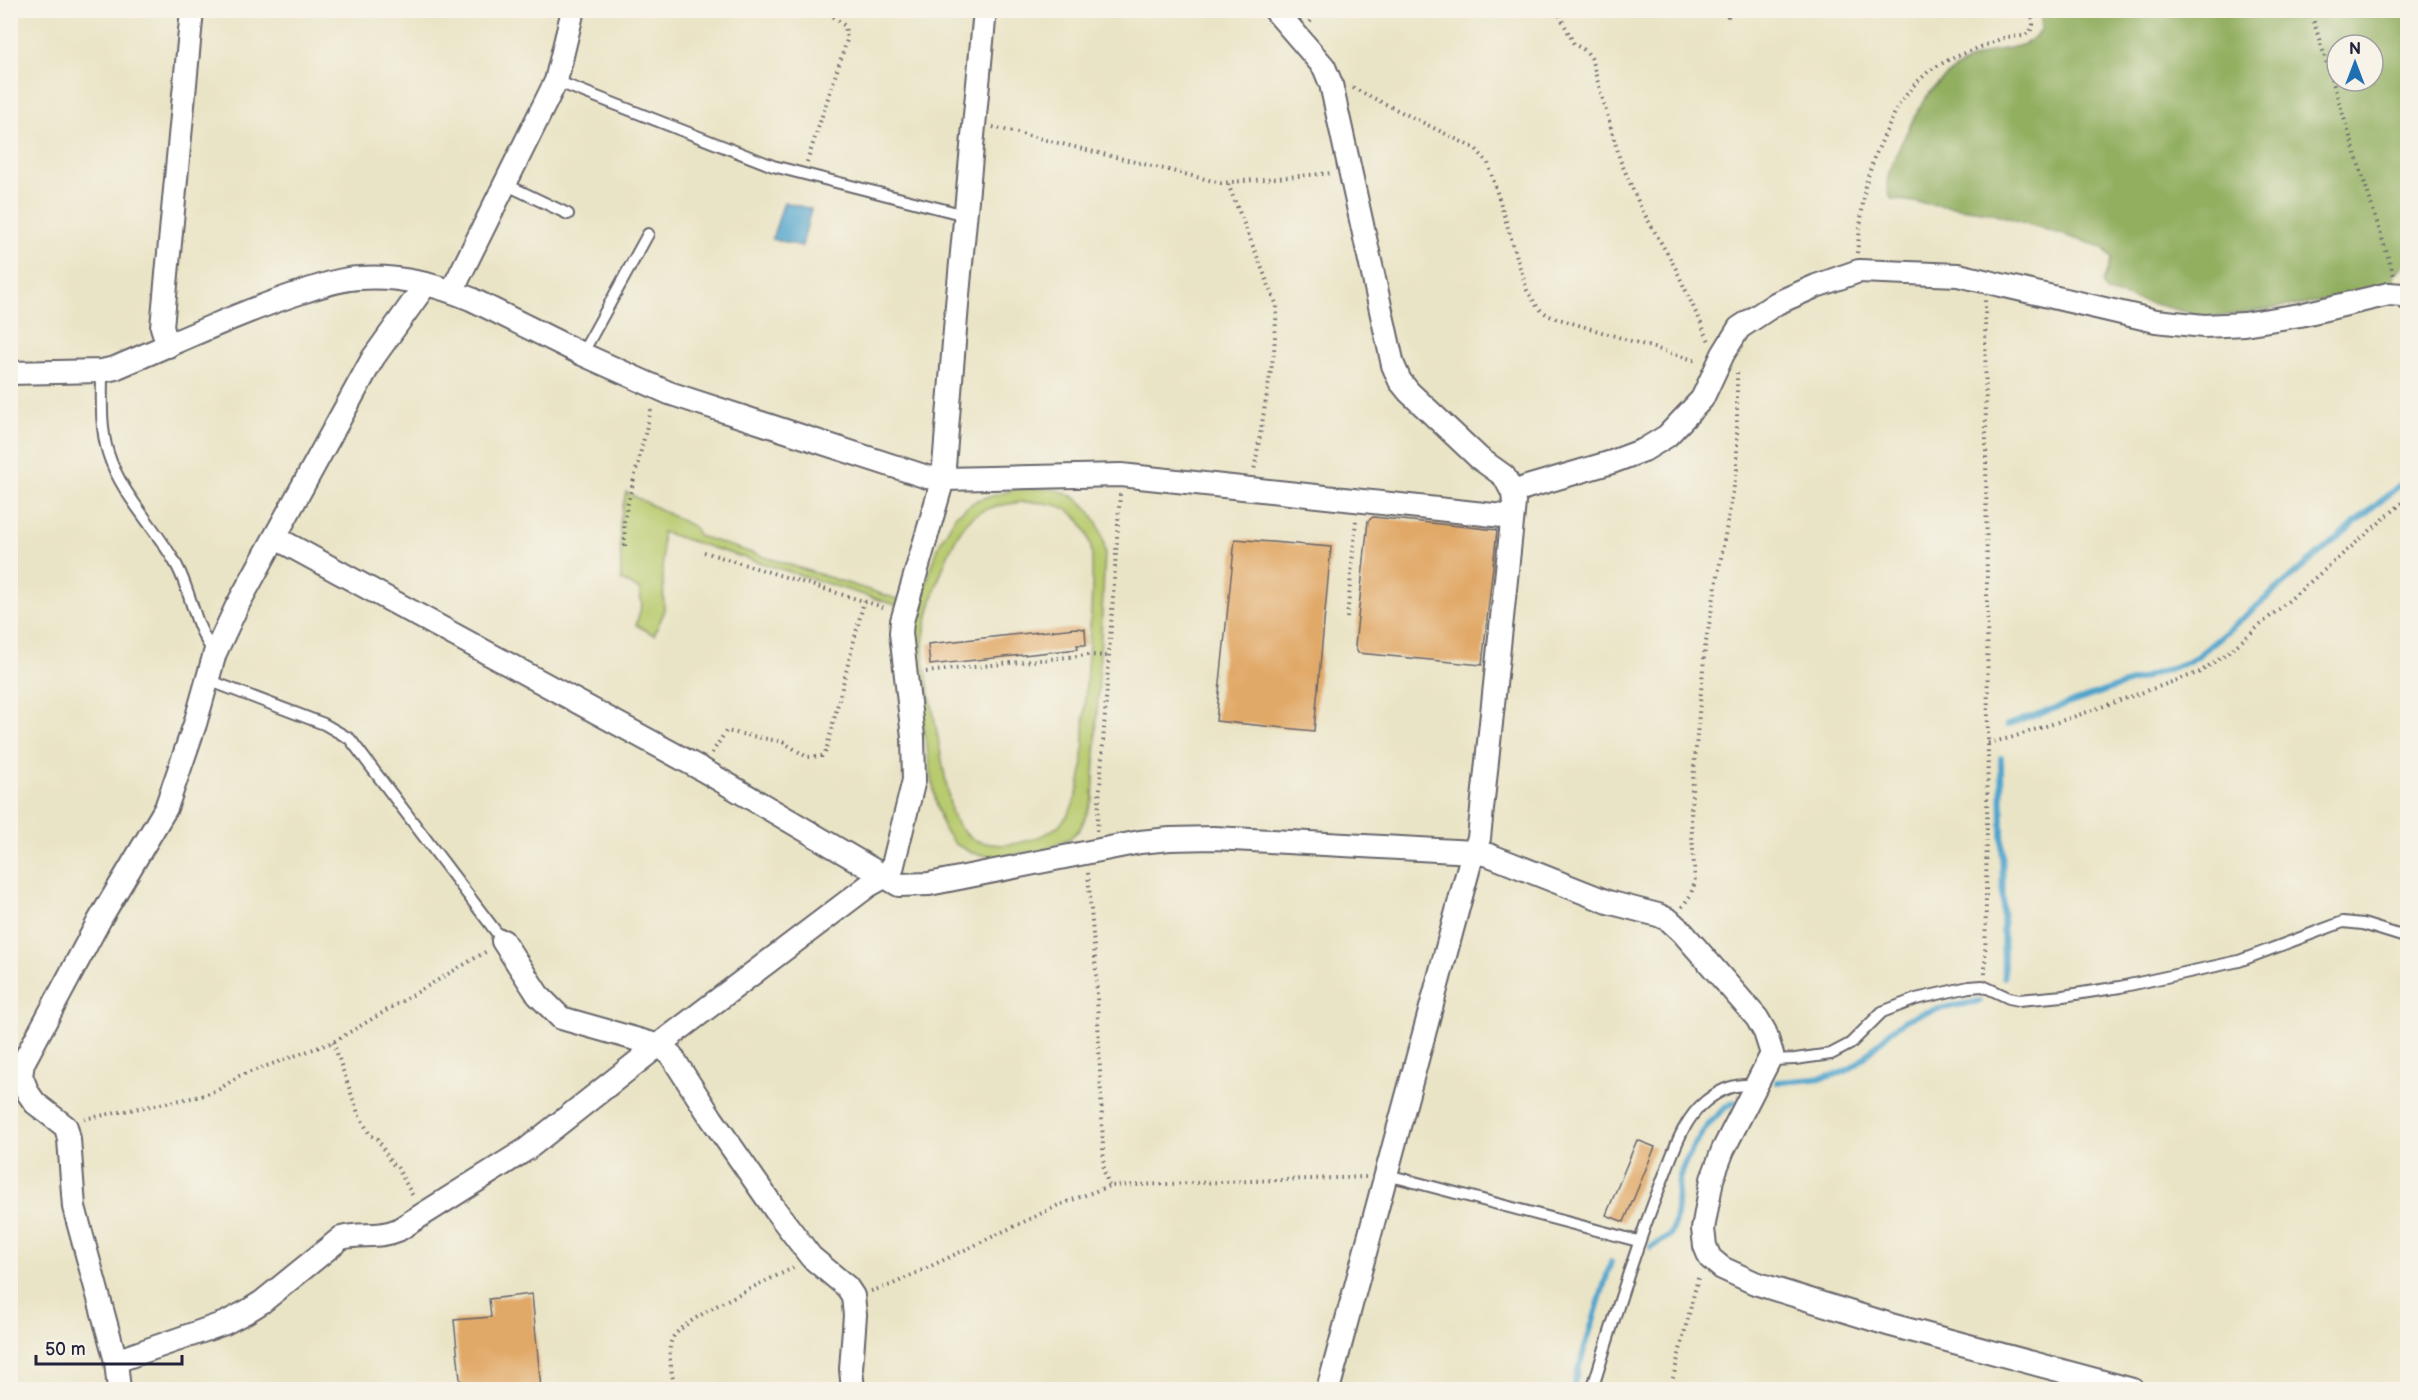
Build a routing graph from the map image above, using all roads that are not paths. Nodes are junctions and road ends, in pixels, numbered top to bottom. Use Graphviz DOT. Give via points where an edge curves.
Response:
graph roads {
  1 [pos="192,10"];
  2 [pos="573,10"];
  3 [pos="985,10"];
  4 [pos="1275,10"];
  5 [pos="556,81"];
  6 [pos="505,184"];
  7 [pos="568,214"];
  8 [pos="965,215"];
  9 [pos="648,234"];
  10 [pos="426,284"];
  11 [pos="452,291"];
  12 [pos="2408,299"];
  13 [pos="168,346"];
  14 [pos="582,354"];
  15 [pos="102,371"];
  16 [pos="10,373"];
  17 [pos="943,479"];
  18 [pos="1513,493"];
  19 [pos="1512,517"];
  20 [pos="276,538"];
  21 [pos="215,653"];
  22 [pos="208,680"];
  23 [pos="1474,852"];
  24 [pos="884,877"];
  25 [pos="2408,938"];
  26 [pos="503,941"];
  27 [pos="660,1046"];
  28 [pos="1770,1060"];
  29 [pos="1756,1085"];
  30 [pos="1386,1176"];
  31 [pos="1638,1241"];
  32 [pos="116,1361"];
  33 [pos="2107,1387"];
  34 [pos="119,1389"];
  35 [pos="853,1389"];
  36 [pos="1328,1389"];
  37 [pos="1592,1389"];
  38 [pos="2133,1389"];
  1 -- 13 [label="street" via="162,327"];
  2 -- 5 [label="street"];
  3 -- 8 [label="street"];
  4 -- 18 [label="street" via="1324,67 1331,84 1393,365 1400,381 1470,450 1504,476"];
  5 -- 6 [label="street"];
  5 -- 8 [label="lane" via="773,166"];
  6 -- 7 [label="lane"];
  6 -- 11 [label="street"];
  8 -- 17 [label="street"];
  9 -- 14 [label="lane"];
  10 -- 11 [label="street"];
  10 -- 13 [label="street" via="382,278 344,280 266,304"];
  10 -- 20 [label="street" via="373,358"];
  11 -- 14 [label="street"];
  12 -- 18 [label="street" via="2389,294 2300,315 2204,326 2156,321 1958,275 1859,271 1816,286 1739,328 1702,399 1667,436 1644,450"];
  13 -- 15 [label="street"];
  14 -- 17 [label="street" via="657,388"];
  15 -- 16 [label="street"];
  15 -- 21 [label="lane" via="102,421 108,452 118,476 177,567 204,640"];
  17 -- 19 [label="street" via="1121,475"];
  17 -- 24 [label="street" via="901,633 914,780 892,869"];
  18 -- 19 [label="street"];
  19 -- 23 [label="street" via="1479,838"];
  20 -- 21 [label="street"];
  20 -- 24 [label="street" via="703,770"];
  21 -- 22 [label="street"];
  22 -- 26 [label="lane" via="324,724 350,739"];
  22 -- 32 [label="street" via="166,808 100,919 23,1063 21,1076 35,1103 66,1127 74,1207"];
  23 -- 24 [label="street" via="1197,838 1140,842 929,884 899,885"];
  23 -- 28 [label="street" via="1608,902 1669,920 1757,1018 1770,1044"];
  23 -- 30 [label="street"];
  24 -- 27 [label="street"];
  25 -- 28 [label="lane" via="2343,921 2239,961 2120,987 2019,1000 1983,986 1946,992 1893,1007 1874,1018 1850,1044 1831,1054"];
  26 -- 27 [label="street" via="538,995 561,1018"];
  27 -- 32 [label="street" via="527,1149 422,1214 385,1235 352,1234 341,1238 246,1312"];
  27 -- 35 [label="street" via="671,1055 747,1171 811,1257 853,1296"];
  28 -- 29 [label="street"];
  29 -- 31 [label="lane" via="1725,1088 1694,1113 1676,1145"];
  29 -- 33 [label="street" via="1712,1179 1703,1229 1710,1258 1755,1283"];
  30 -- 31 [label="lane"];
  30 -- 36 [label="street"];
  31 -- 37 [label="lane"];
  32 -- 34 [label="street"];
  33 -- 38 [label="street"];
}
